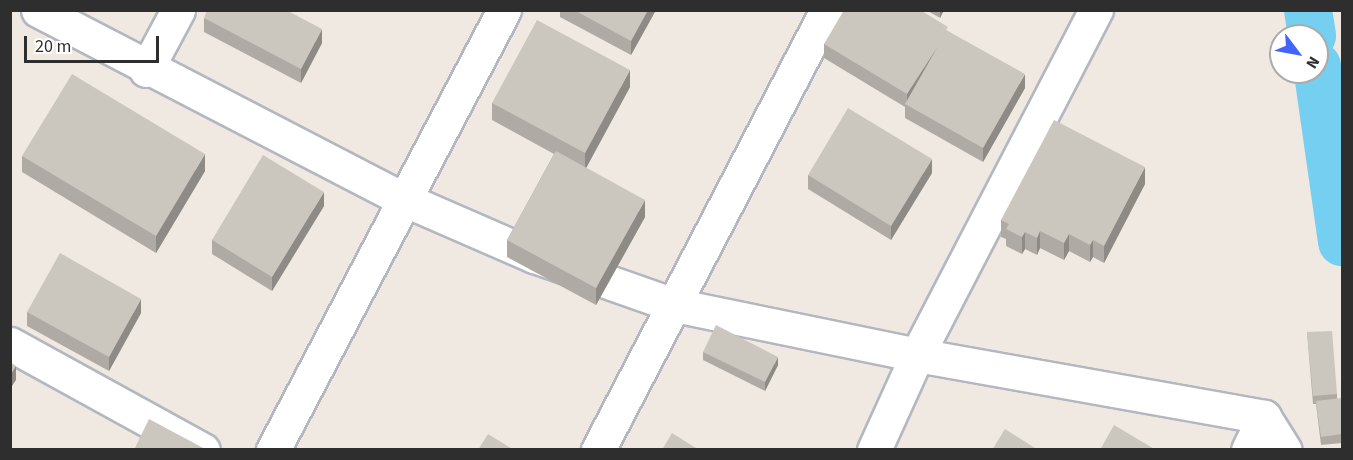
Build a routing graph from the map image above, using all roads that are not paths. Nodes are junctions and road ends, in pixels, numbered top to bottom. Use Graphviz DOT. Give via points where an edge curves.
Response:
graph roads {
  1 [pos="38,10"];
  2 [pos="178,10"];
  3 [pos="504,10"];
  4 [pos="827,10"];
  5 [pos="1096,10"];
  6 [pos="146,70"];
  7 [pos="403,200"];
  8 [pos="674,305"];
  9 [pos="10,344"];
  10 [pos="917,355"];
  11 [pos="1264,417"];
  12 [pos="203,450"];
  13 [pos="273,450"];
  14 [pos="598,450"];
  15 [pos="874,450"];
  16 [pos="1248,450"];
  17 [pos="1285,450"];
  1 -- 6 [label="street"];
  2 -- 6 [label="street"];
  3 -- 7 [label="street"];
  4 -- 8 [label="street"];
  5 -- 10 [label="street"];
  6 -- 7 [label="street"];
  7 -- 8 [label="street" via="534,256"];
  7 -- 13 [label="street"];
  8 -- 10 [label="street"];
  8 -- 14 [label="street"];
  9 -- 12 [label="street"];
  10 -- 11 [label="street"];
  10 -- 15 [label="street"];
  11 -- 16 [label="street"];
  11 -- 17 [label="street"];
}
